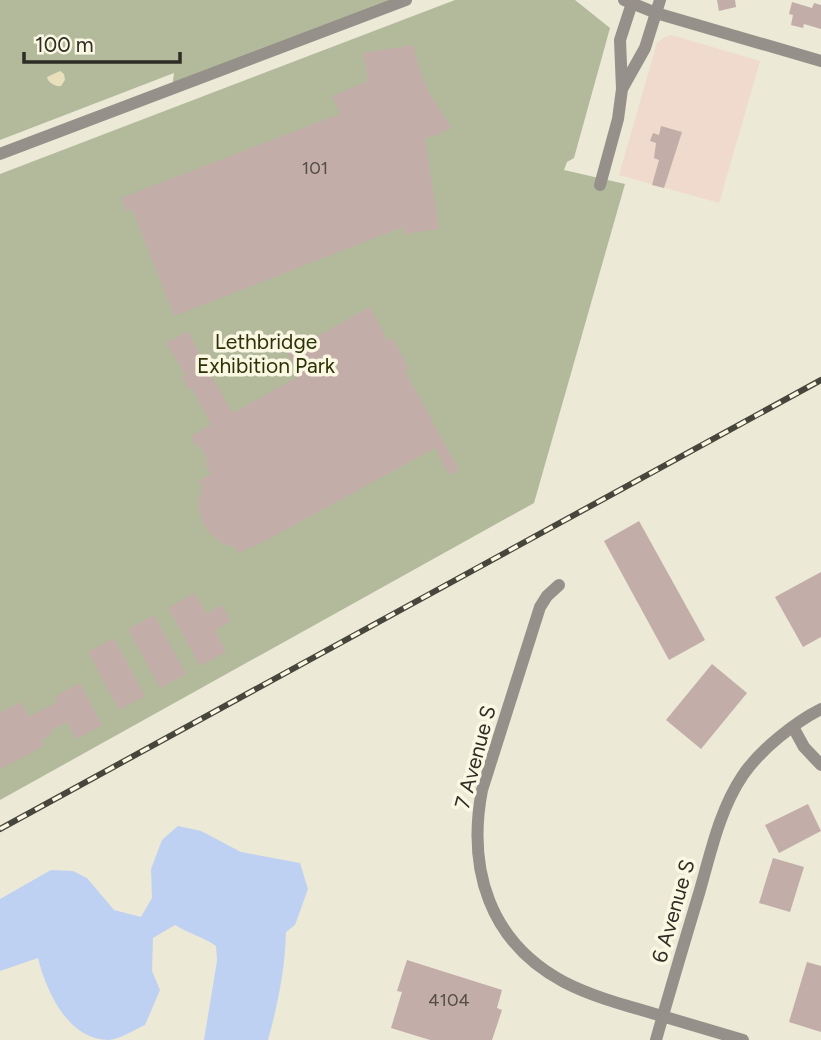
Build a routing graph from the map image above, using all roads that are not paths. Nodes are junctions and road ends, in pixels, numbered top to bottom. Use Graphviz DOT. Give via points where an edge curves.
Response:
graph roads {
  1 [pos="406,0"];
  2 [pos="629,1"];
  3 [pos="658,6"];
  4 [pos="821,61"];
  5 [pos="622,89"];
  6 [pos="0,154"];
  7 [pos="600,185"];
  8 [pos="559,585"];
  9 [pos="821,709"];
  10 [pos="793,727"];
  11 [pos="821,765"];
  12 [pos="663,1016"];
  13 [pos="656,1040"];
  14 [pos="743,1040"];
  1 -- 6 [label="street"];
  2 -- 3 [label="street"];
  2 -- 5 [label="street" via="620,40"];
  3 -- 4 [label="street"];
  3 -- 5 [label="street" via="645,48"];
  5 -- 7 [label="street"];
  8 -- 12 [label="street, 7 Avenue S" via="540,607 482,790 476,829 481,879 506,932 538,965 582,990"];
  9 -- 10 [label="street, 6 Avenue S"];
  10 -- 11 [label="street"];
  10 -- 12 [label="street, 6 Avenue S" via="745,773 731,795"];
  12 -- 13 [label="street, 6 Avenue S"];
  12 -- 14 [label="street, 7 Avenue S"];
}
